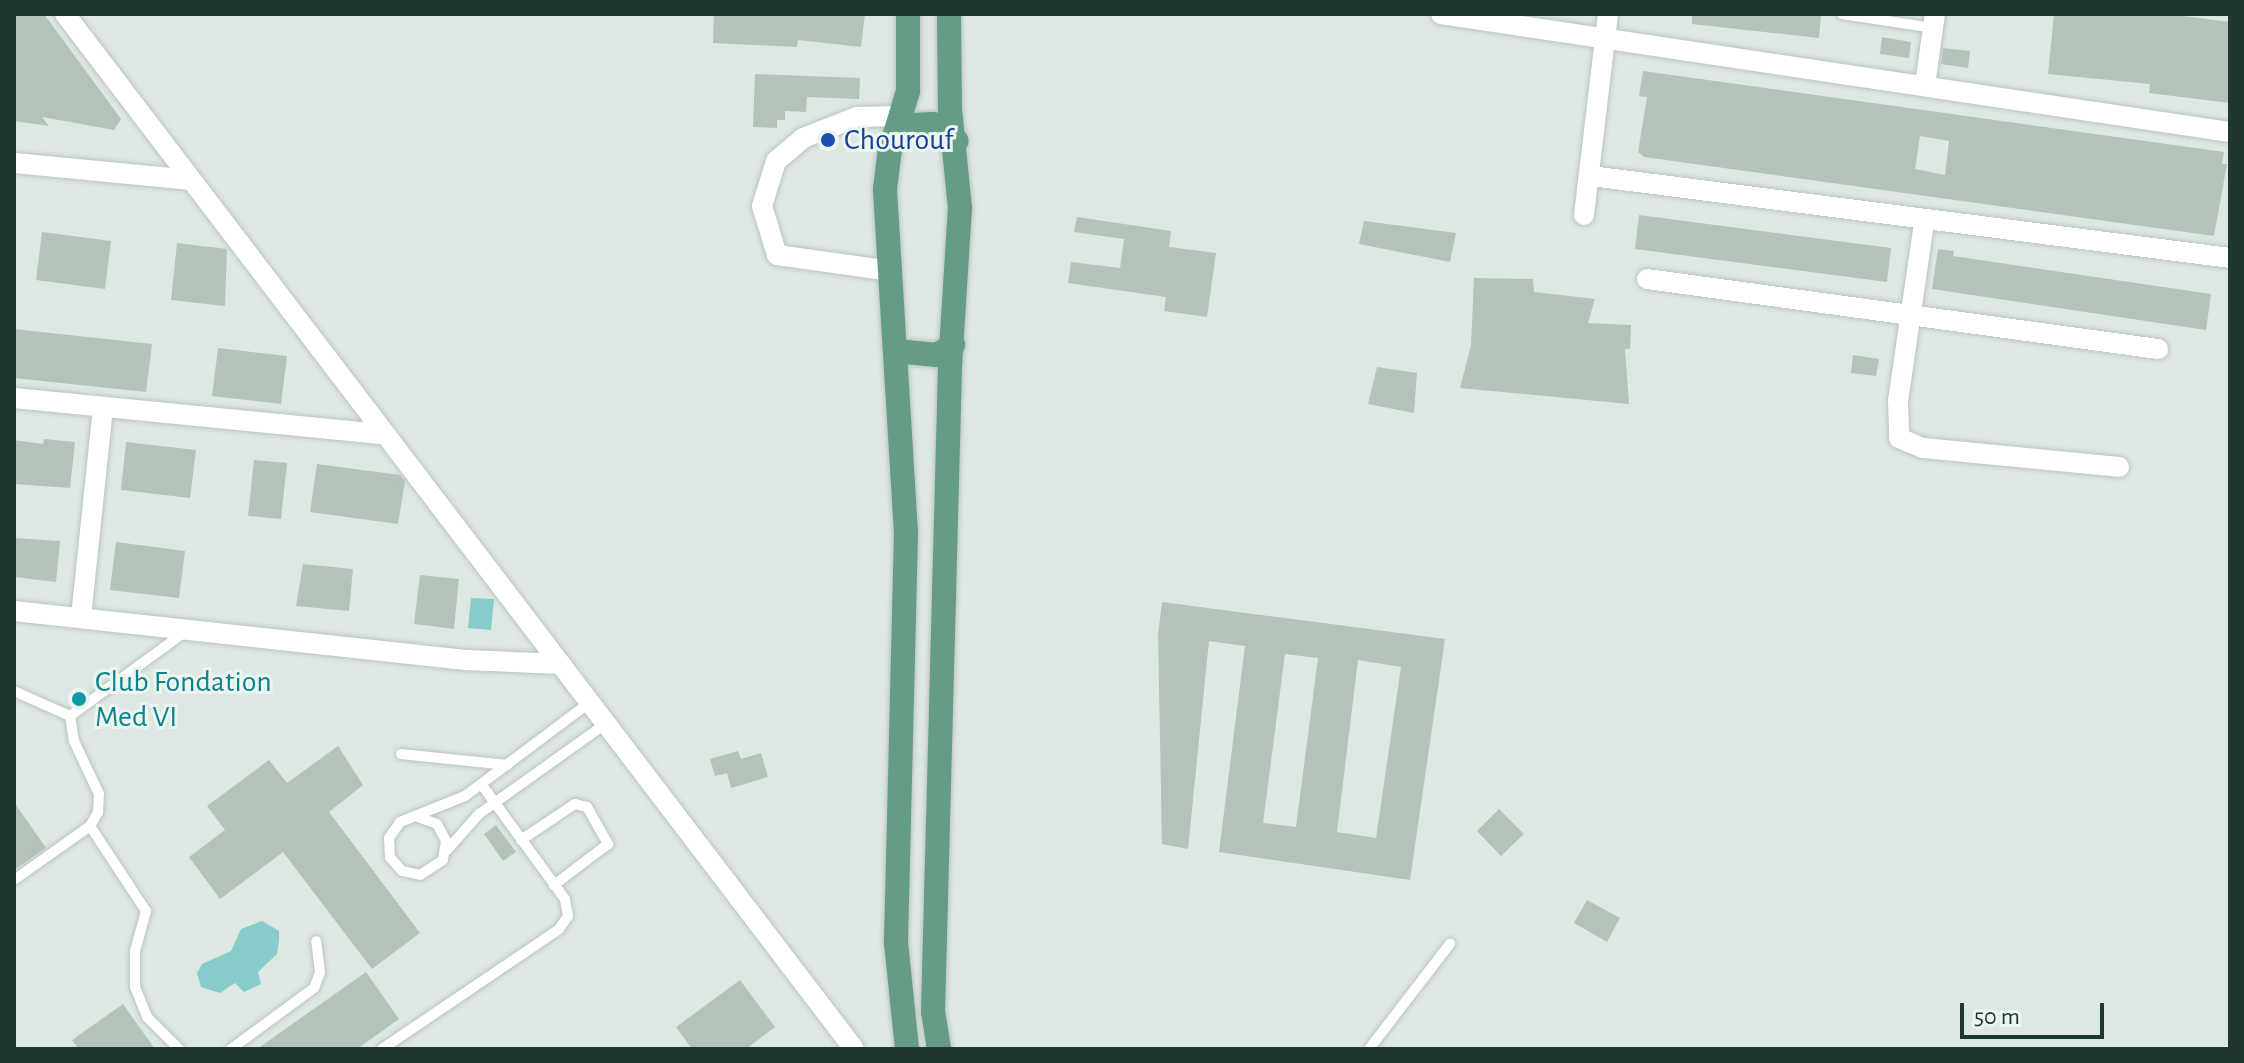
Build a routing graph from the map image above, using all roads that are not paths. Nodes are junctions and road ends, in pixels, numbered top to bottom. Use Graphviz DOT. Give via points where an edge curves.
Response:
graph roads {
  1 [pos="65,14"];
  2 [pos="908,14"];
  3 [pos="949,14"];
  4 [pos="1441,14"];
  5 [pos="1608,14"];
  6 [pos="1842,14"];
  7 [pos="1934,21"];
  8 [pos="1606,37"];
  9 [pos="1925,85"];
  10 [pos="896,128"];
  11 [pos="2230,132"];
  12 [pos="956,141"];
  13 [pos="14,163"];
  14 [pos="1591,176"];
  15 [pos="189,180"];
  16 [pos="1584,215"];
  17 [pos="1924,223"];
  18 [pos="2230,258"];
  19 [pos="891,271"];
  20 [pos="1647,279"];
  21 [pos="1913,314"];
  22 [pos="953,345"];
  23 [pos="2158,349"];
  24 [pos="896,351"];
  25 [pos="14,398"];
  26 [pos="103,409"];
  27 [pos="383,434"];
  28 [pos="2119,467"];
  29 [pos="14,611"];
  30 [pos="81,617"];
  31 [pos="188,630"];
  32 [pos="561,664"];
  33 [pos="14,691"];
  34 [pos="589,703"];
  35 [pos="70,716"];
  36 [pos="605,724"];
  37 [pos="401,754"];
  38 [pos="507,765"];
  39 [pos="481,784"];
  40 [pos="494,803"];
  41 [pos="418,817"];
  42 [pos="90,826"];
  43 [pos="521,840"];
  44 [pos="446,851"];
  45 [pos="14,880"];
  46 [pos="554,885"];
  47 [pos="316,941"];
  48 [pos="1450,944"];
  49 [pos="179,1049"];
  50 [pos="231,1049"];
  51 [pos="382,1049"];
  52 [pos="854,1049"];
  53 [pos="907,1049"];
  54 [pos="939,1049"];
  55 [pos="1369,1049"];
  1 -- 15 [label="street"];
  2 -- 10 [label="main road" via="908,91"];
  3 -- 12 [label="main road" via="950,110"];
  4 -- 8 [label="street"];
  5 -- 8 [label="street"];
  6 -- 7 [label="lane"];
  7 -- 9 [label="street"];
  8 -- 9 [label="street"];
  8 -- 14 [label="street"];
  9 -- 11 [label="street"];
  10 -- 12 [label="main road" via="933,124"];
  10 -- 19 [label="main road" via="885,189"];
  10 -- 19 [label="street" via="857,117 803,138 776,161 762,206 777,255"];
  12 -- 22 [label="main road" via="960,239"];
  13 -- 15 [label="street"];
  14 -- 16 [label="street"];
  14 -- 17 [label="street"];
  15 -- 27 [label="street"];
  17 -- 18 [label="street"];
  17 -- 21 [label="street"];
  19 -- 24 [label="main road"];
  20 -- 21 [label="street"];
  21 -- 23 [label="street"];
  21 -- 28 [label="street" via="1896,422 1906,445"];
  22 -- 24 [label="main road" via="937,355"];
  22 -- 54 [label="main road" via="933,1012"];
  24 -- 53 [label="main road" via="906,533 896,942"];
  25 -- 26 [label="street"];
  26 -- 27 [label="street"];
  26 -- 30 [label="street"];
  27 -- 32 [label="street"];
  29 -- 30 [label="street"];
  30 -- 31 [label="street"];
  31 -- 32 [label="street" via="467,660"];
  31 -- 35 [label="lane"];
  32 -- 34 [label="street"];
  33 -- 35 [label="lane"];
  34 -- 36 [label="street"];
  34 -- 38 [label="lane"];
  35 -- 42 [label="lane" via="74,741 99,794"];
  36 -- 40 [label="lane"];
  36 -- 52 [label="street"];
  37 -- 38 [label="lane"];
  38 -- 39 [label="lane"];
  39 -- 40 [label="lane"];
  39 -- 41 [label="lane"];
  40 -- 43 [label="lane"];
  40 -- 44 [label="lane"];
  41 -- 44 [label="lane" via="437,824"];
  41 -- 44 [label="lane" via="393,829 388,847 395,864 420,875 437,867"];
  42 -- 45 [label="lane"];
  42 -- 49 [label="lane" via="146,911 135,951 135,987 147,1017"];
  43 -- 46 [label="lane"];
  43 -- 46 [label="lane" via="571,806 587,807 608,844"];
  46 -- 51 [label="lane" via="568,907 565,924"];
  47 -- 50 [label="lane" via="320,972 314,988"];
  48 -- 55 [label="lane"];
}
